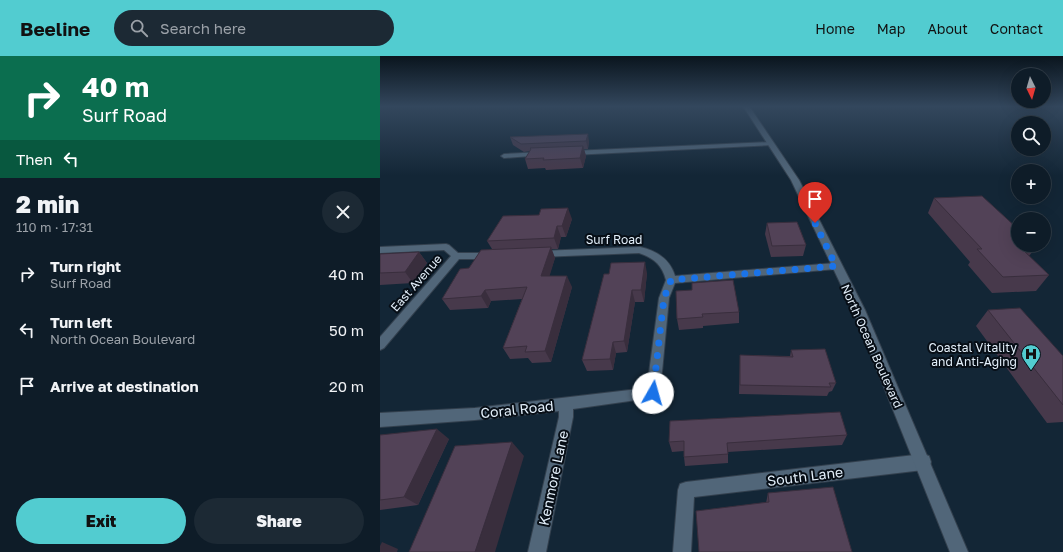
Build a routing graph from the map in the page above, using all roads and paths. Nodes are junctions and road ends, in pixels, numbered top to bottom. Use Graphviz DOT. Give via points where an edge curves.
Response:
graph roads {
  1 [pos="761,129"];
  2 [pos="771,144"];
  3 [pos="567,153"];
  4 [pos="551,154"];
  5 [pos="504,156"];
  6 [pos="380,250"];
  7 [pos="530,255"];
  8 [pos="456,256"];
  9 [pos="498,256"];
  10 [pos="836,266"];
  11 [pos="671,280"];
  12 [pos="380,345"];
  13 [pos="566,404"];
  14 [pos="380,420"];
  15 [pos="924,462"];
  16 [pos="537,552"];
  17 [pos="682,552"];
  18 [pos="959,552"];
  1 -- 2 [label="street, North Ocean Boulevard"];
  2 -- 3 [label="street"];
  2 -- 10 [label="street, North Ocean Boulevard" via="795,180"];
  4 -- 5 [label="street"];
  6 -- 8 [label="street" via="446,247"];
  7 -- 11 [label="street, Surf Road" via="640,250 652,253 663,260"];
  8 -- 9 [label="street"];
  8 -- 12 [label="street, East Avenue"];
  10 -- 11 [label="street"];
  10 -- 15 [label="street, North Ocean Boulevard" via="859,310"];
  11 -- 13 [label="street, Coral Road" via="664,298 653,393"];
  13 -- 14 [label="street, Coral Road" via="475,414"];
  13 -- 16 [label="street, Kenmore Lane" via="566,417"];
  15 -- 17 [label="street, South Lane" via="686,490"];
  15 -- 18 [label="street, North Ocean Boulevard"];
}
